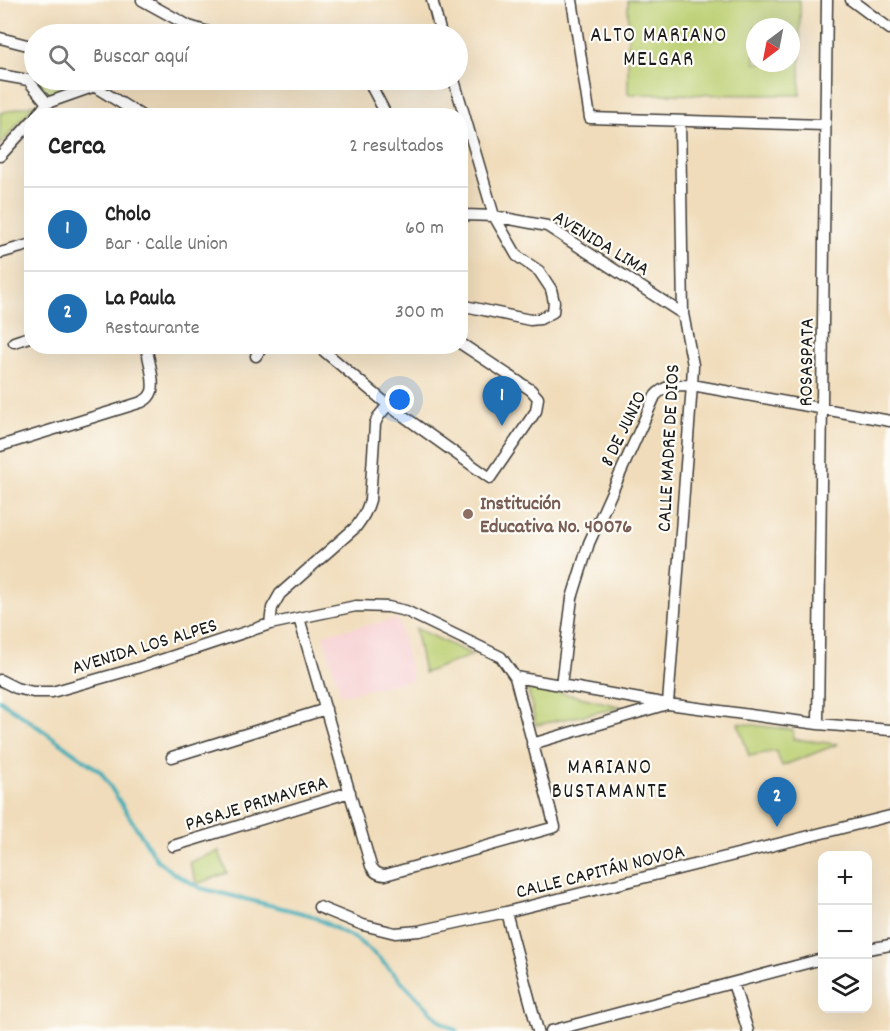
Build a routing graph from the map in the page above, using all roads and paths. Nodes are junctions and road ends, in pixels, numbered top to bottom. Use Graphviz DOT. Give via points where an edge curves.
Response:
graph roads {
  1 [pos="142,0"];
  2 [pos="432,0"];
  3 [pos="572,0"];
  4 [pos="827,0"];
  5 [pos="851,0"];
  6 [pos="185,24"];
  7 [pos="438,24"];
  8 [pos="890,29"];
  9 [pos="0,38"];
  10 [pos="24,44"];
  11 [pos="0,75"];
  12 [pos="24,79"];
  13 [pos="37,90"];
  14 [pos="84,90"];
  15 [pos="101,90"];
  16 [pos="373,90"];
  17 [pos="457,90"];
  18 [pos="48,103"];
  19 [pos="44,108"];
  20 [pos="129,108"];
  21 [pos="383,108"];
  22 [pos="462,108"];
  23 [pos="680,121"];
  24 [pos="825,125"];
  25 [pos="468,128"];
  26 [pos="24,130"];
  27 [pos="0,156"];
  28 [pos="468,214"];
  29 [pos="494,216"];
  30 [pos="24,246"];
  31 [pos="0,253"];
  32 [pos="468,307"];
  33 [pos="683,314"];
  34 [pos="24,339"];
  35 [pos="14,342"];
  36 [pos="468,348"];
  37 [pos="147,354"];
  38 [pos="327,354"];
  39 [pos="692,385"];
  40 [pos="388,405"];
  41 [pos="822,409"];
  42 [pos="890,421"];
  43 [pos="0,446"];
  44 [pos="300,618"];
  45 [pos="270,624"];
  46 [pos="515,677"];
  47 [pos="0,680"];
  48 [pos="561,685"];
  49 [pos="668,704"];
  50 [pos="327,709"];
  51 [pos="818,724"];
  52 [pos="890,730"];
  53 [pos="532,744"];
  54 [pos="172,757"];
  55 [pos="350,792"];
  56 [pos="890,816"];
  57 [pos="173,846"];
  58 [pos="320,907"];
  59 [pos="506,912"];
  60 [pos="890,945"];
  61 [pos="872,948"];
  62 [pos="818,960"];
  63 [pos="733,983"];
  64 [pos="538,1031"];
  65 [pos="551,1031"];
  66 [pos="748,1031"];
  1 -- 6 [label="street"];
  2 -- 7 [label="street"];
  3 -- 23 [label="street" via="590,118"];
  4 -- 24 [label="street, ROSASPATA"];
  5 -- 8 [label="street"];
  9 -- 10 [label="street"];
  11 -- 12 [label="street"];
  13 -- 18 [label="street"];
  14 -- 18 [label="street"];
  15 -- 20 [label="street"];
  16 -- 21 [label="street"];
  17 -- 22 [label="street"];
  18 -- 19 [label="street"];
  23 -- 24 [label="street"];
  23 -- 33 [label="street, CALLE MADRE DE DIOS"];
  24 -- 41 [label="street, ROSASPATA"];
  25 -- 29 [label="street"];
  26 -- 27 [label="street"];
  28 -- 29 [label="street, AVENIDA LIMA"];
  29 -- 32 [label="street" via="517,256 539,271 551,289 553,312 530,320"];
  29 -- 33 [label="street, AVENIDA LIMA" via="547,226"];
  30 -- 31 [label="street"];
  33 -- 39 [label="street, CALLE MADRE DE DIOS" via="693,365"];
  34 -- 35 [label="street"];
  36 -- 40 [label="street" via="538,398 537,411 490,478"];
  37 -- 43 [label="street" via="153,386 150,396 142,402"];
  38 -- 40 [label="street"];
  39 -- 41 [label="street, 8 DE JUNIO"];
  39 -- 48 [label="street, 8 DE JUNIO" via="664,387 655,396 589,543 572,598"];
  39 -- 49 [label="street, CALLE MADRE DE DIOS"];
  40 -- 45 [label="street" via="375,424 369,500 363,519 280,594"];
  41 -- 42 [label="street, 8 DE JUNIO"];
  41 -- 51 [label="street, ROSASPATA"];
  44 -- 45 [label="street, AVENIDA LOS ALPES"];
  44 -- 46 [label="street, AVENIDA LOS ALPES" via="356,606 406,611 501,657"];
  44 -- 50 [label="street"];
  45 -- 47 [label="street, AVENIDA LOS ALPES" via="52,692 33,692"];
  46 -- 48 [label="street"];
  46 -- 53 [label="street"];
  48 -- 49 [label="street"];
  49 -- 51 [label="street"];
  49 -- 53 [label="street"];
  50 -- 54 [label="street"];
  50 -- 55 [label="street"];
  51 -- 52 [label="street"];
  53 -- 55 [label="street" via="555,827 384,875 372,869"];
  55 -- 57 [label="street, PASAJE PRIMAVERA"];
  56 -- 59 [label="street, CALLE CAPITÁN NOVOA"];
  58 -- 59 [label="street, CALLE CAPITÁN NOVOA" via="395,933"];
  59 -- 64 [label="street"];
  60 -- 61 [label="street"];
  62 -- 63 [label="street"];
  63 -- 65 [label="street"];
  63 -- 66 [label="street"];
}
